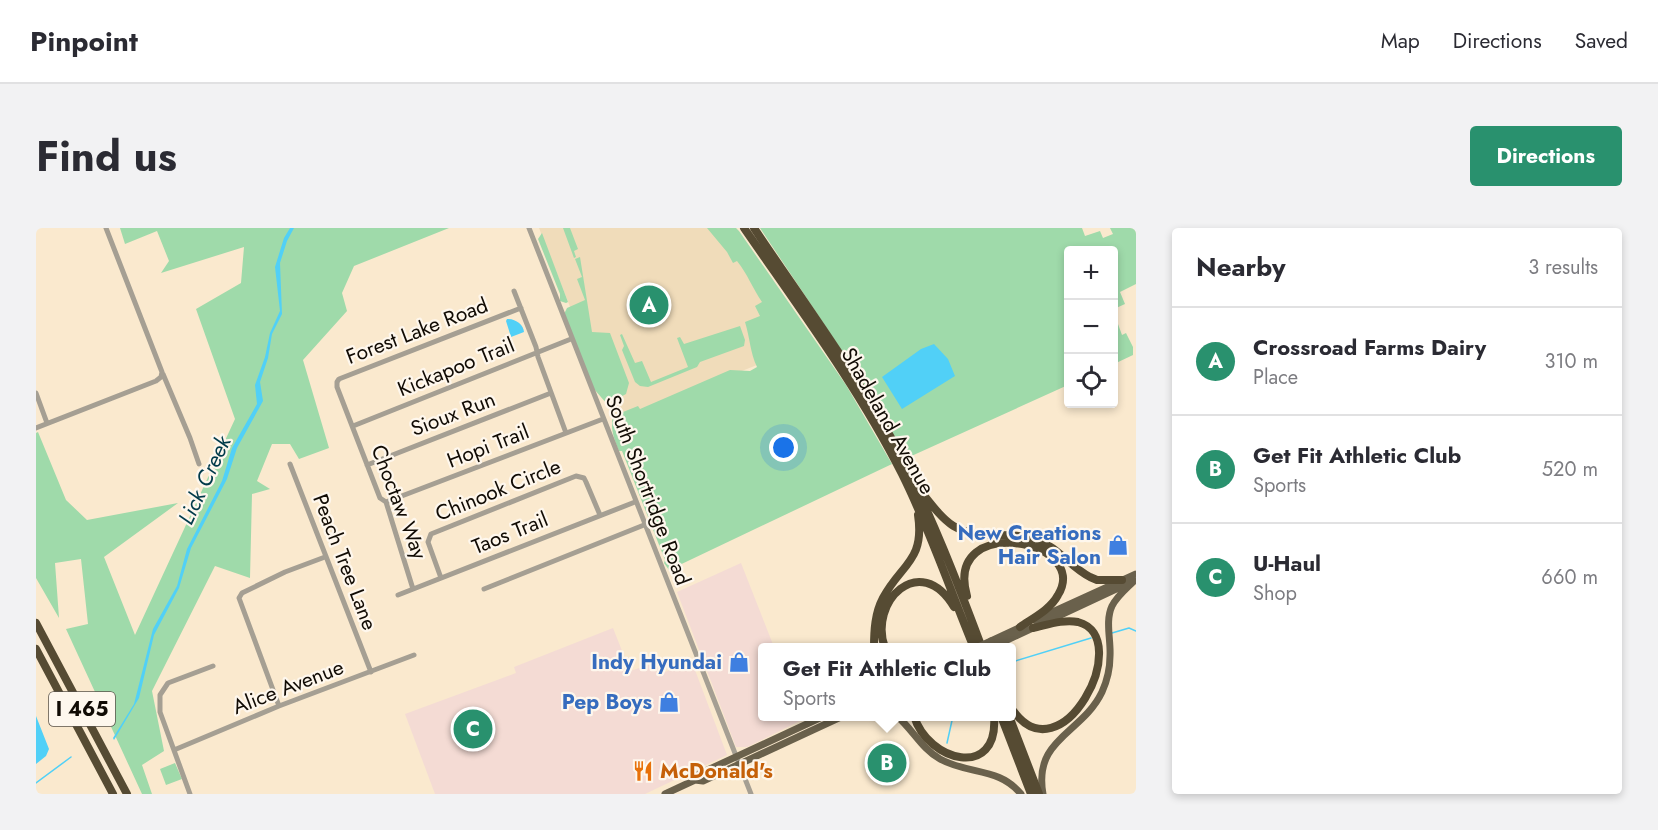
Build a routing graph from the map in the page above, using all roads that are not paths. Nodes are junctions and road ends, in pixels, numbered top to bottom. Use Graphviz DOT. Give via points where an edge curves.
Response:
graph roads {
  1 [pos="106,228"];
  2 [pos="529,228"];
  3 [pos="742,228"];
  4 [pos="754,228"];
  5 [pos="514,291"];
  6 [pos="521,308"];
  7 [pos="572,339"];
  8 [pos="537,353"];
  9 [pos="162,375"];
  10 [pos="36,393"];
  11 [pos="551,393"];
  12 [pos="603,418"];
  13 [pos="47,423"];
  14 [pos="353,426"];
  15 [pos="36,428"];
  16 [pos="566,433"];
  17 [pos="199,464"];
  18 [pos="290,464"];
  19 [pos="367,465"];
  20 [pos="916,486"];
  21 [pos="386,502"];
  22 [pos="635,502"];
  23 [pos="915,502"];
  24 [pos="600,515"];
  25 [pos="644,525"];
  26 [pos="325,557"];
  27 [pos="441,578"];
  28 [pos="1135,578"];
  29 [pos="1122,580"];
  30 [pos="413,589"];
  31 [pos="484,589"];
  32 [pos="398,595"];
  33 [pos="36,623"];
  34 [pos="973,624"];
  35 [pos="1020,627"];
  36 [pos="1032,628"];
  37 [pos="967,632"];
  38 [pos="874,643"];
  39 [pos="884,643"];
  40 [pos="972,643"];
  41 [pos="980,643"];
  42 [pos="994,643"];
  43 [pos="996,643"];
  44 [pos="36,649"];
  45 [pos="414,655"];
  46 [pos="213,666"];
  47 [pos="371,672"];
  48 [pos="279,706"];
  49 [pos="1016,714"];
  50 [pos="816,721"];
  51 [pos="833,721"];
  52 [pos="901,721"];
  53 [pos="916,721"];
  54 [pos="994,721"];
  55 [pos="1003,721"];
  56 [pos="1011,721"];
  57 [pos="174,750"];
  58 [pos="737,761"];
  59 [pos="113,794"];
  60 [pos="127,794"];
  61 [pos="190,794"];
  62 [pos="665,794"];
  63 [pos="751,794"];
  64 [pos="1022,794"];
  65 [pos="1031,794"];
  66 [pos="1041,794"];
  1 -- 9 [label="street"];
  2 -- 7 [label="street, South Shortridge Road"];
  3 -- 23 [label="highway, Shadeland Avenue" via="860,400"];
  4 -- 20 [label="highway, Shadeland Avenue" via="865,394"];
  5 -- 6 [label="street, Forest Lake Road"];
  6 -- 8 [label="street, Forest Lake Road"];
  6 -- 14 [label="street, Forest Lake Road" via="339,379 337,387"];
  7 -- 8 [label="street, Kickapoo Trail"];
  7 -- 12 [label="street, South Shortridge Road"];
  8 -- 11 [label="street, Forest Lake Road"];
  8 -- 14 [label="street, Kickapoo Trail"];
  9 -- 13 [label="street" via="156,381"];
  9 -- 17 [label="street"];
  10 -- 13 [label="street"];
  11 -- 16 [label="street, Forest Lake Road"];
  11 -- 19 [label="street, Sioux Run"];
  12 -- 16 [label="street, Hopi Trail"];
  12 -- 22 [label="street, South Shortridge Road"];
  13 -- 15 [label="street"];
  14 -- 19 [label="street, Choctaw Way"];
  16 -- 21 [label="street, Hopi Trail"];
  18 -- 26 [label="street, Peach Tree Lane"];
  19 -- 21 [label="street, Choctaw Way" via="380,498"];
  20 -- 29 [label="highway" via="945,521 960,531 1031,537 1052,547 1090,577"];
  20 -- 34 [label="highway, Shadeland Avenue"];
  21 -- 30 [label="street, Choctaw Way"];
  22 -- 24 [label="street, Taos Trail"];
  22 -- 25 [label="street, South Shortridge Road"];
  23 -- 37 [label="highway, Shadeland Avenue"];
  23 -- 38 [label="highway" via="917,547 881,603"];
  24 -- 27 [label="street, Taos Trail"];
  24 -- 27 [label="street, Chinook Circle" via="584,478 576,476 431,534 428,542"];
  25 -- 31 [label="street"];
  25 -- 58 [label="street, South Shortridge Road"];
  26 -- 47 [label="street, Peach Tree Lane"];
  26 -- 48 [label="street" via="285,572 240,597"];
  27 -- 30 [label="street, Taos Trail"];
  28 -- 29 [label="main road"];
  28 -- 36 [label="main road"];
  28 -- 66 [label="main road" via="1111,610 1110,662 1102,691 1089,712 1049,750 1041,771"];
  29 -- 35 [label="main road"];
  30 -- 32 [label="street, Taos Trail"];
  33 -- 60 [label="highway, I 465"];
  34 -- 35 [label="highway" via="965,587 968,564 988,546 1016,543 1050,555 1062,578 1061,591 1054,601"];
  34 -- 41 [label="highway, Shadeland Avenue"];
  35 -- 42 [label="main road"];
  36 -- 43 [label="main road"];
  36 -- 49 [label="highway" via="1080,622 1098,637 1102,662 1094,690 1069,718 1042,729 1028,725"];
  37 -- 39 [label="highway" via="939,589 926,582 914,582 899,589 890,602 882,626"];
  37 -- 40 [label="highway, Shadeland Avenue"];
  44 -- 59 [label="highway, I 465"];
  45 -- 47 [label="street, Alice Avenue"];
  46 -- 57 [label="street" via="168,683 159,695 160,712"];
  47 -- 48 [label="street, Alice Avenue"];
  48 -- 57 [label="street, Alice Avenue"];
  50 -- 58 [label="main road"];
  51 -- 58 [label="main road"];
  52 -- 64 [label="main road" via="935,756 955,766 1003,778"];
  53 -- 54 [label="highway" via="934,745 966,759 988,746"];
  55 -- 65 [label="highway"];
  56 -- 66 [label="highway"];
  57 -- 61 [label="street"];
  58 -- 62 [label="main road" via="699,774 695,780"];
  58 -- 63 [label="street, South Shortridge Road"];
}
